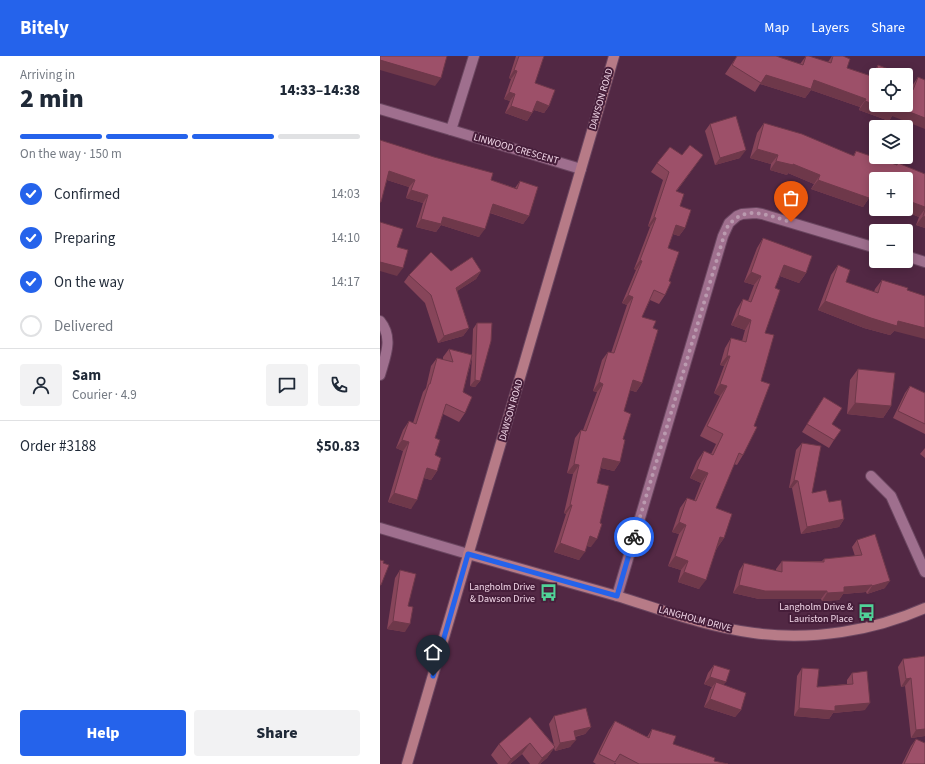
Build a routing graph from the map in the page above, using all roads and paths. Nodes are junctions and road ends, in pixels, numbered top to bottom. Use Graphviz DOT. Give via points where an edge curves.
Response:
graph roads {
  1 [pos="474,56"];
  2 [pos="614,56"];
  3 [pos="380,109"];
  4 [pos="451,130"];
  5 [pos="581,169"];
  6 [pos="869,246"];
  7 [pos="913,258"];
  8 [pos="925,262"];
  9 [pos="380,321"];
  10 [pos="380,375"];
  11 [pos="871,476"];
  12 [pos="380,528"];
  13 [pos="468,554"];
  14 [pos="925,572"];
  15 [pos="617,596"];
  16 [pos="925,608"];
  17 [pos="407,764"];
  1 -- 4 [label="street"];
  2 -- 5 [label="main road, DAWSON ROAD"];
  3 -- 4 [label="street, LINWOOD CRESCENT"];
  4 -- 5 [label="street, LINWOOD CRESCENT"];
  5 -- 13 [label="main road, DAWSON ROAD"];
  6 -- 15 [label="street" via="762,214 742,214 729,223 723,236"];
  7 -- 8 [label="street"];
  9 -- 10 [label="street" via="388,335"];
  11 -- 14 [label="street" via="891,496"];
  12 -- 13 [label="street"];
  13 -- 15 [label="main road, LANGHOLM DRIVE"];
  13 -- 17 [label="main road, DAWSON ROAD"];
  15 -- 16 [label="main road, LANGHOLM DRIVE" via="730,629 783,635 837,633 908,615"];
}
